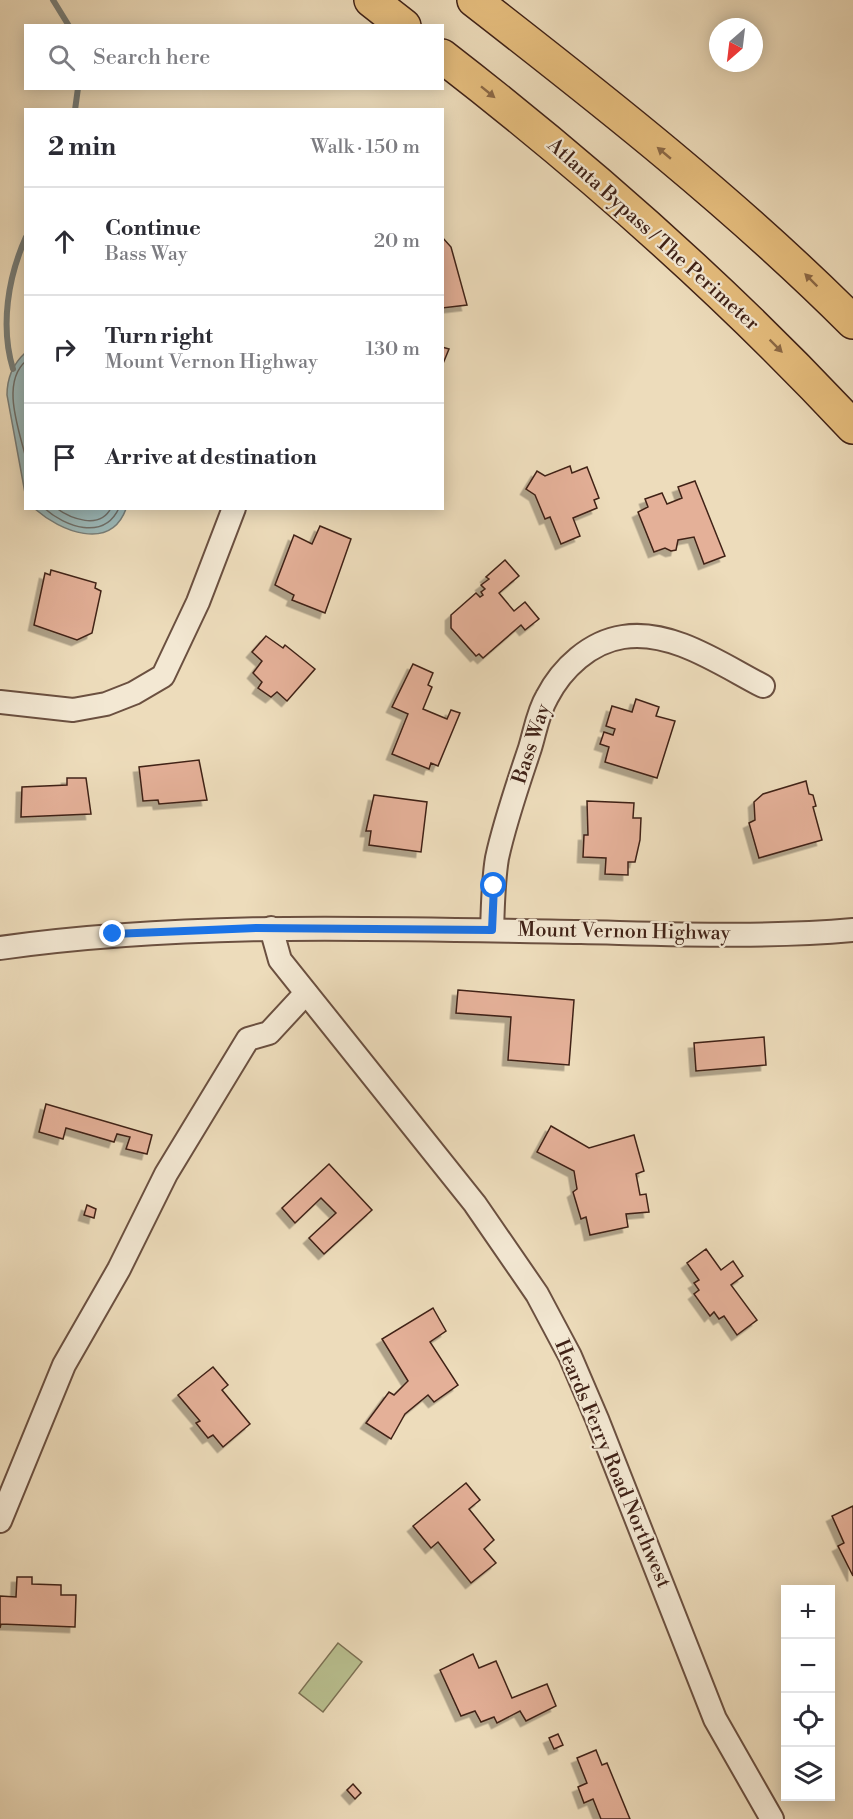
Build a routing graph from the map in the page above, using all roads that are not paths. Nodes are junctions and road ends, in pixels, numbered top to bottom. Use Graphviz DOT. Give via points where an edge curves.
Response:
graph roads {
  1 [pos="371,0"];
  2 [pos="474,0"];
  3 [pos="401,24"];
  4 [pos="444,58"];
  5 [pos="853,322"];
  6 [pos="853,427"];
  7 [pos="233,510"];
  8 [pos="763,686"];
  9 [pos="0,702"];
  10 [pos="271,928"];
  11 [pos="492,930"];
  12 [pos="853,930"];
  13 [pos="0,948"];
  14 [pos="306,993"];
  15 [pos="0,1521"];
  16 [pos="772,1819"];
  1 -- 3 [label="highway"];
  5 -- 2 [label="highway, one-way" via="800,268"];
  4 -- 6 [label="highway, Atlanta Bypass / The Perimeter, one-way" via="596,180 776,345"];
  7 -- 9 [label="street" via="198,602 163,676 106,704 73,710"];
  8 -- 11 [label="street, Bass Way" via="662,639 624,637 590,649 578,658 546,699 520,777 497,858"];
  10 -- 11 [label="street, Mount Vernon Highway"];
  10 -- 13 [label="street, Mount Vernon Highway" via="81,936"];
  10 -- 14 [label="street, Heards Ferry Road Northwest" via="280,960"];
  11 -- 12 [label="street, Mount Vernon Highway" via="672,934"];
  14 -- 15 [label="street" via="269,1033 248,1040 166,1174 119,1269 64,1365"];
  14 -- 16 [label="street, Heards Ferry Road Northwest" via="476,1204 537,1294 597,1419 716,1719"];
}
